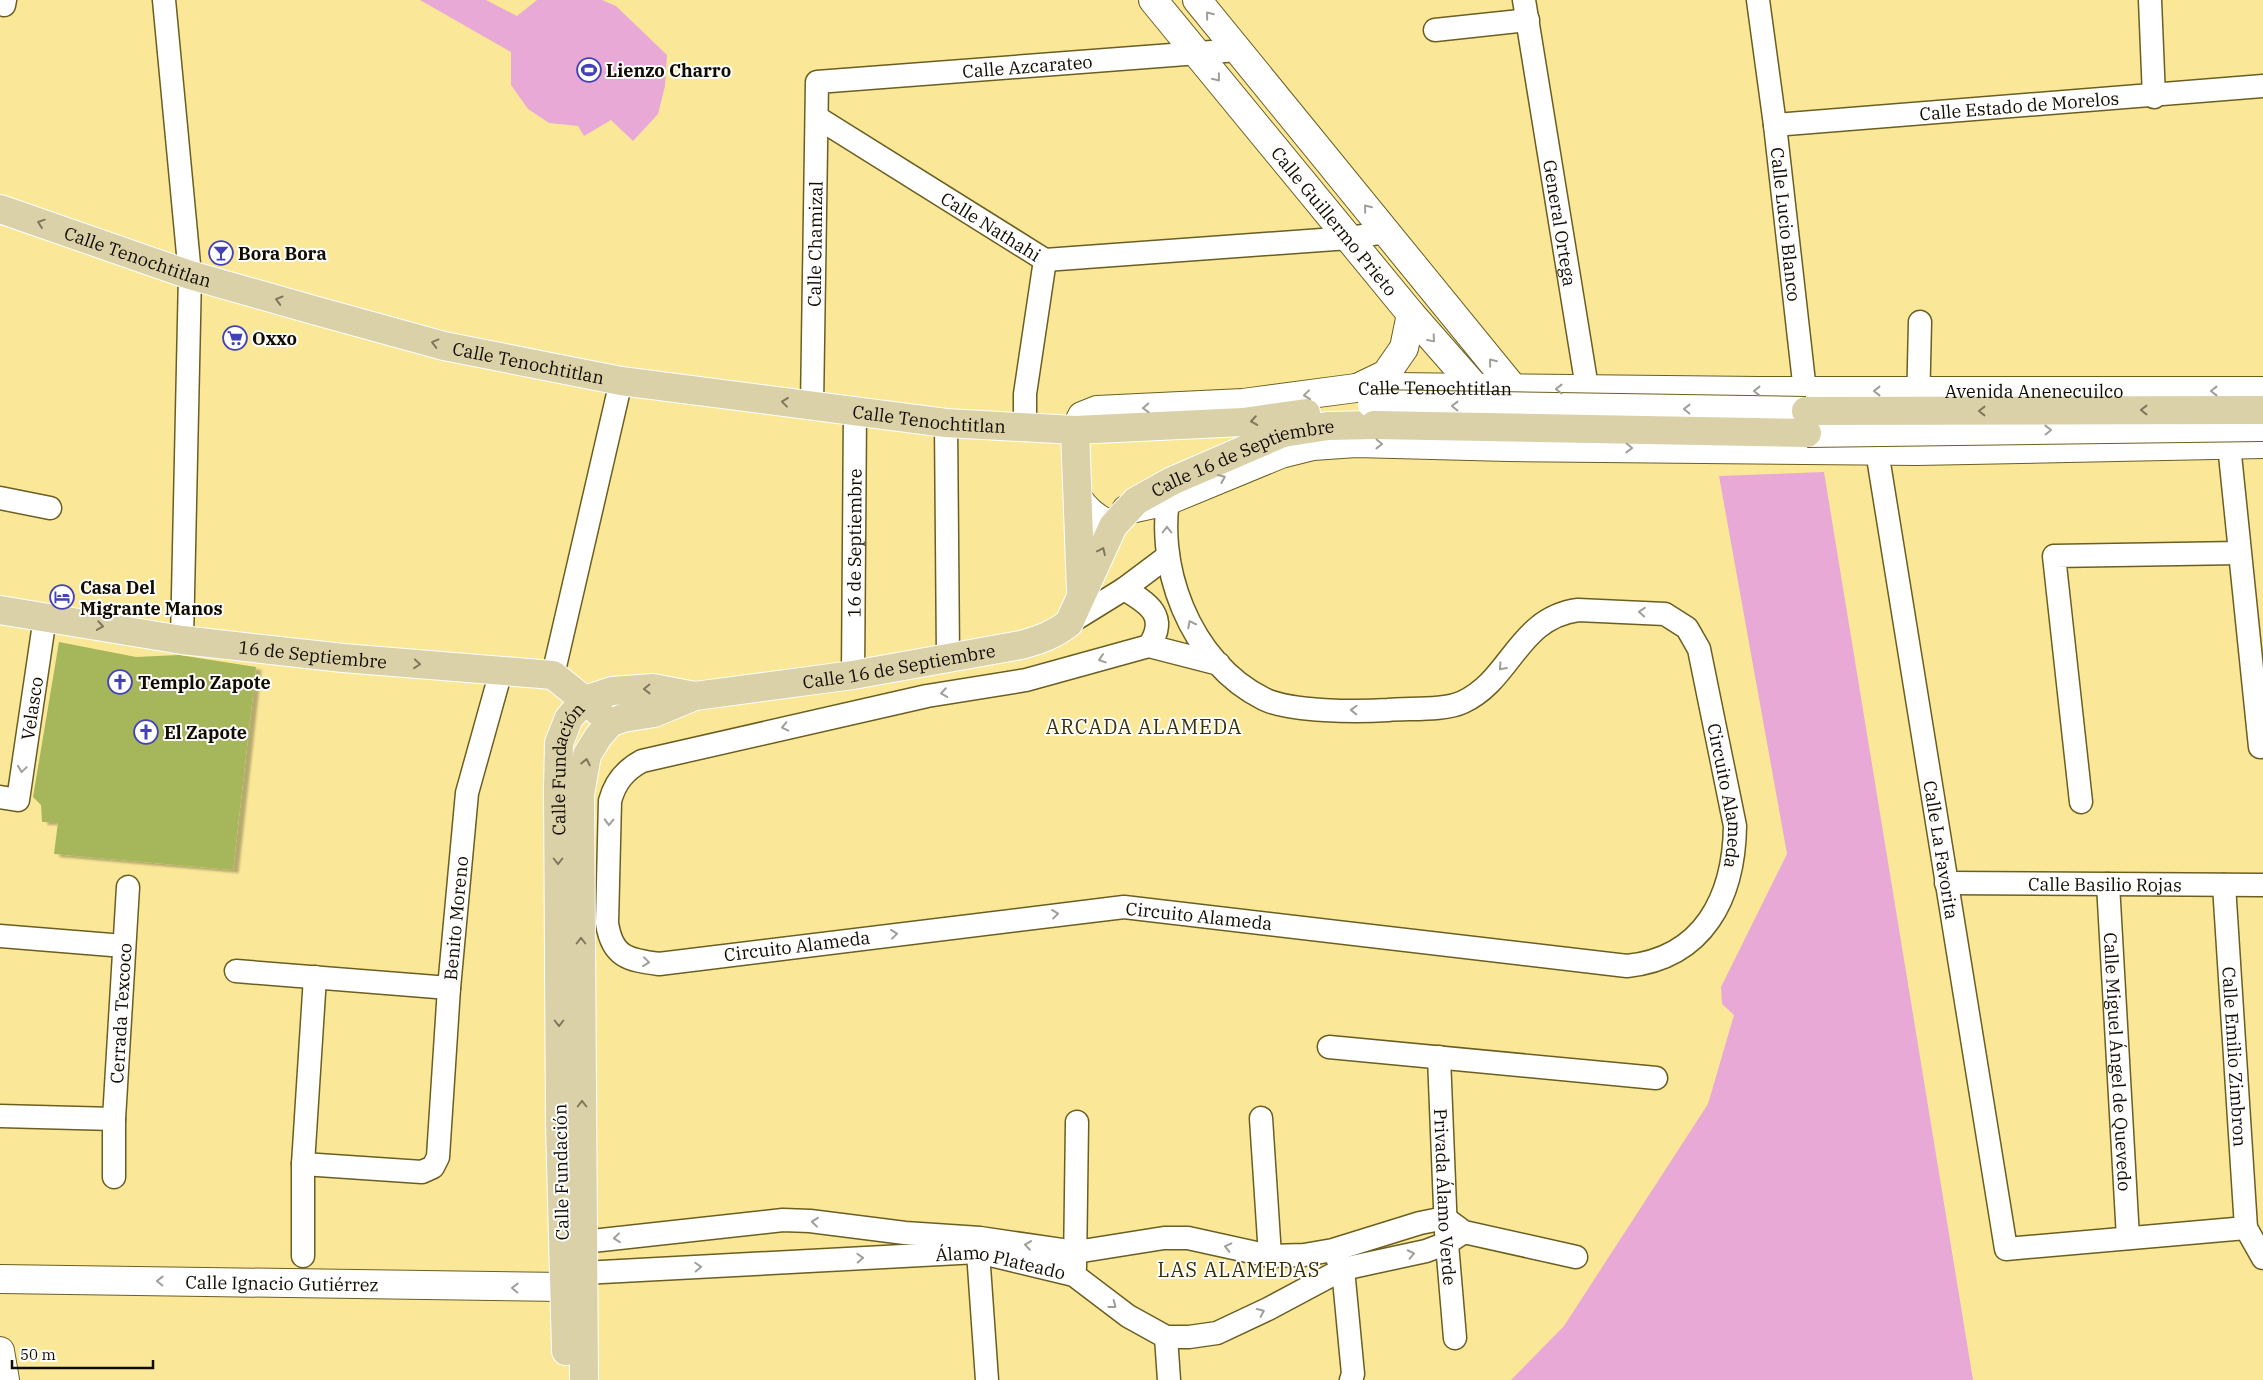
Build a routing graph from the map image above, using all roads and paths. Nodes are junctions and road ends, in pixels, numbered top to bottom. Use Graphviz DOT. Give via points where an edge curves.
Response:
graph roads {
  1 [pos="164,0"];
  2 [pos="1153,0"];
  3 [pos="1197,0"];
  4 [pos="1758,0"];
  5 [pos="2150,0"];
  6 [pos="1526,10"];
  7 [pos="1435,30"];
  8 [pos="1238,50"];
  9 [pos="1198,54"];
  10 [pos="817,82"];
  11 [pos="2263,86"];
  12 [pos="2154,96"];
  13 [pos="818,118"];
  14 [pos="1774,125"];
  15 [pos="0,209"];
  16 [pos="1386,232"];
  17 [pos="1349,238"];
  18 [pos="1045,260"];
  19 [pos="190,274"];
  20 [pos="1410,314"];
  21 [pos="1920,322"];
  22 [pos="621,381"];
  23 [pos="1475,388"];
  24 [pos="1514,388"];
  25 [pos="1588,390"];
  26 [pos="2263,390"];
  27 [pos="1919,391"];
  28 [pos="812,406"];
  29 [pos="1367,406"];
  30 [pos="2263,410"];
  31 [pos="855,411"];
  32 [pos="1807,421"];
  33 [pos="946,423"];
  34 [pos="2263,427"];
  35 [pos="1025,428"];
  36 [pos="1075,430"];
  37 [pos="2229,444"];
  38 [pos="2263,444"];
  39 [pos="1508,447"];
  40 [pos="1545,447"];
  41 [pos="1597,447"];
  42 [pos="1877,451"];
  43 [pos="1917,451"];
  44 [pos="1169,491"];
  45 [pos="0,498"];
  46 [pos="1078,498"];
  47 [pos="50,508"];
  48 [pos="1120,518"];
  49 [pos="2239,553"];
  50 [pos="1168,556"];
  51 [pos="1124,589"];
  52 [pos="1081,595"];
  53 [pos="0,610"];
  54 [pos="45,617"];
  55 [pos="1069,623"];
  56 [pos="182,640"];
  57 [pos="1149,646"];
  58 [pos="948,657"];
  59 [pos="1219,664"];
  60 [pos="501,671"];
  61 [pos="554,675"];
  62 [pos="853,675"];
  63 [pos="695,696"];
  64 [pos="586,700"];
  65 [pos="610,723"];
  66 [pos="2260,747"];
  67 [pos="9,798"];
  68 [pos="2081,802"];
  69 [pos="1946,883"];
  70 [pos="2108,884"];
  71 [pos="2224,885"];
  72 [pos="2263,885"];
  73 [pos="128,888"];
  74 [pos="0,936"];
  75 [pos="124,946"];
  76 [pos="236,971"];
  77 [pos="315,977"];
  78 [pos="449,988"];
  79 [pos="1329,1047"];
  80 [pos="1439,1057"];
  81 [pos="1656,1078"];
  82 [pos="0,1116"];
  83 [pos="1261,1118"];
  84 [pos="114,1119"];
  85 [pos="1077,1122"];
  86 [pos="560,1125"];
  87 [pos="303,1164"];
  88 [pos="114,1176"];
  89 [pos="1445,1218"];
  90 [pos="2246,1228"];
  91 [pos="1455,1237"];
  92 [pos="2128,1238"];
  93 [pos="979,1245"];
  94 [pos="1076,1252"];
  95 [pos="303,1256"];
  96 [pos="1270,1256"];
  97 [pos="1576,1257"];
  98 [pos="2263,1258"];
  99 [pos="1338,1260"];
  100 [pos="577,1264"];
  101 [pos="1074,1275"];
  102 [pos="0,1279"];
  103 [pos="1166,1337"];
  104 [pos="1455,1338"];
  105 [pos="0,1351"];
  106 [pos="5,1380"];
  107 [pos="566,1380"];
  108 [pos="580,1380"];
  109 [pos="584,1380"];
  110 [pos="987,1380"];
  111 [pos="1169,1380"];
  112 [pos="1351,1380"];
  1 -- 19 [label="street"];
  2 -- 9 [label="street, Calle Guillermo Prieto"];
  8 -- 3 [label="street, Calle Guillermo Prieto, one-way"];
  4 -- 14 [label="street, Calle Lucio Blanco"];
  5 -- 12 [label="street"];
  6 -- 7 [label="street"];
  6 -- 25 [label="street, General Ortega"];
  8 -- 9 [label="street, Calle Azcarateo"];
  16 -- 8 [label="street, Calle Guillermo Prieto, one-way"];
  9 -- 10 [label="street, Calle Azcarateo"];
  9 -- 17 [label="street, Calle Guillermo Prieto, one-way"];
  10 -- 13 [label="street, Calle Chamizal"];
  11 -- 12 [label="street, Calle Estado de Morelos"];
  12 -- 14 [label="street, Calle Estado de Morelos"];
  13 -- 18 [label="street, Calle Nathahi"];
  13 -- 28 [label="street, Calle Chamizal"];
  14 -- 32 [label="street, Calle Lucio Blanco"];
  19 -- 15 [label="main road, Calle Tenochtitlan, one-way"];
  16 -- 17 [label="street"];
  24 -- 16 [label="street, Calle Guillermo Prieto, one-way"];
  17 -- 18 [label="street"];
  17 -- 20 [label="street, Calle Guillermo Prieto"];
  18 -- 35 [label="street, Calle Nathahi" via="1025,394"];
  22 -- 19 [label="main road, Calle Tenochtitlan, one-way" via="444,346"];
  19 -- 56 [label="street"];
  20 -- 23 [label="street, Calle Guillermo Prieto, one-way"];
  20 -- 29 [label="street" via="1404,348"];
  21 -- 27 [label="street"];
  28 -- 22 [label="main road, Calle Tenochtitlan, one-way"];
  22 -- 61 [label="street"];
  23 -- 24 [label="street, Calle Tenochtitlan"];
  23 -- 29 [label="street, Calle Tenochtitlan, one-way"];
  23 -- 39 [label="street, Calle Guillermo Prieto"];
  25 -- 24 [label="street, Calle Tenochtitlan, one-way"];
  24 -- 40 [label="street, Calle Guillermo Prieto"];
  32 -- 25 [label="street, Calle Tenochtitlan, one-way"];
  25 -- 41 [label="street, General Ortega"];
  26 -- 27 [label="street, Avenida Anenecuilco, one-way"];
  27 -- 32 [label="street, Avenida Anenecuilco, one-way"];
  27 -- 43 [label="street"];
  28 -- 31 [label="main road, Calle Tenochtitlan"];
  29 -- 32 [label="main road, Calle Tenochtitlan, bridge"];
  29 -- 36 [label="main road, Calle Tenochtitlan, one-way" via="1243,422"];
  29 -- 44 [label="main road, Calle 16 de Septiembre" via="1328,426 1283,433"];
  30 -- 32 [label="main road, Avenida Anenecuilco, one-way, bridge"];
  31 -- 33 [label="main road, Calle Tenochtitlan"];
  31 -- 62 [label="street, 16 de Septiembre"];
  32 -- 34 [label="street, one-way, bridge"];
  41 -- 32 [label="street, one-way"];
  32 -- 42 [label="street"];
  33 -- 35 [label="main road, Calle Tenochtitlan"];
  33 -- 58 [label="street"];
  35 -- 36 [label="main road, Calle Tenochtitlan"];
  36 -- 46 [label="main road, Calle 16 de Septiembre"];
  37 -- 38 [label="street"];
  37 -- 43 [label="street"];
  37 -- 49 [label="street"];
  39 -- 40 [label="street"];
  44 -- 39 [label="street, one-way" via="1313,446 1356,443"];
  40 -- 41 [label="street"];
  42 -- 43 [label="street"];
  42 -- 69 [label="street, Calle La Favorita"];
  44 -- 48 [label="main road, Calle 16 de Septiembre" via="1136,501"];
  50 -- 44 [label="street, Circuito Alameda, one-way"];
  45 -- 47 [label="street"];
  46 -- 48 [label="street" via="1092,515"];
  46 -- 52 [label="main road, Calle 16 de Septiembre"];
  52 -- 48 [label="main road, Calle 16 de Septiembre, one-way"];
  49 -- 66 [label="street"];
  49 -- 68 [label="street" via="2054,556"];
  50 -- 51 [label="street"];
  59 -- 50 [label="street, Circuito Alameda, one-way" via="1195,633 1182,607"];
  51 -- 55 [label="street"];
  51 -- 57 [label="street" via="1147,602 1155,616 1156,632"];
  52 -- 55 [label="main road, Calle 16 de Septiembre"];
  53 -- 54 [label="main road, 16 de Septiembre"];
  54 -- 56 [label="main road, 16 de Septiembre, one-way"];
  54 -- 67 [label="street, Velasco, one-way"];
  55 -- 58 [label="main road, Calle 16 de Septiembre" via="1056,633 1036,641"];
  56 -- 60 [label="main road, 16 de Septiembre, one-way"];
  57 -- 59 [label="street, Circuito Alameda"];
  57 -- 59 [label="street, Circuito Alameda, one-way" via="1026,680 927,696 658,755 629,767 614,788 609,818 609,937 625,957 658,964 1124,907 1627,966 1665,958 1690,943 1716,909 1732,863 1735,826 1699,649 1692,634 1678,620 1665,614 1644,612 1564,612 1532,631 1484,687 1462,703 1449,706 1376,711 1282,706 1241,686"];
  58 -- 62 [label="main road, Calle 16 de Septiembre"];
  60 -- 61 [label="main road, 16 de Septiembre"];
  60 -- 78 [label="street, Benito Moreno" via="467,793"];
  61 -- 64 [label="main road"];
  62 -- 63 [label="main road, Calle 16 de Septiembre"];
  63 -- 64 [label="main road, Calle Fundación, one-way" via="653,688 612,691"];
  63 -- 65 [label="main road, Calle Fundación" via="654,713"];
  64 -- 65 [label="main road"];
  64 -- 86 [label="main road, Calle Fundación, one-way" via="570,718 559,743"];
  100 -- 65 [label="main road, Calle Fundación, one-way" via="580,794 587,755"];
  69 -- 70 [label="street, Calle Basilio Rojas"];
  69 -- 92 [label="street, Calle La Favorita" via="2006,1249"];
  70 -- 71 [label="street, Calle Basilio Rojas"];
  70 -- 92 [label="street, Calle Miguel Ángel de Quevedo"];
  71 -- 72 [label="street, Calle Basilio Rojas"];
  71 -- 90 [label="street, Calle Emilio Zimbron"];
  73 -- 75 [label="street"];
  74 -- 75 [label="street, Cerrada Texcoco"];
  75 -- 84 [label="street, Cerrada Texcoco"];
  76 -- 77 [label="street"];
  77 -- 78 [label="street"];
  77 -- 87 [label="street"];
  78 -- 87 [label="street, Benito Moreno" via="438,1157 433,1167 422,1172"];
  79 -- 80 [label="street"];
  80 -- 81 [label="street"];
  80 -- 89 [label="street, Privada Álamo Verde"];
  82 -- 84 [label="street"];
  83 -- 96 [label="street"];
  84 -- 88 [label="street, Cerrada Texcoco"];
  85 -- 94 [label="street"];
  86 -- 100 [label="main road, Calle Fundación"];
  86 -- 100 [label="street" via="571,1141 573,1240"];
  87 -- 95 [label="street"];
  89 -- 91 [label="street, Privada Álamo Verde"];
  89 -- 99 [label="street" via="1420,1223"];
  90 -- 92 [label="street"];
  90 -- 98 [label="street"];
  91 -- 97 [label="street"];
  99 -- 91 [label="street, one-way" via="1426,1251"];
  91 -- 104 [label="street, Privada Álamo Verde"];
  94 -- 93 [label="street, Álamo Plateado, one-way"];
  100 -- 93 [label="street, Álamo Plateado, one-way"];
  93 -- 100 [label="street, Álamo Plateado, one-way" via="905,1233 783,1220"];
  93 -- 101 [label="street, Álamo Plateado"];
  93 -- 110 [label="street"];
  96 -- 94 [label="street, Álamo Plateado, one-way" via="1188,1238 1164,1238"];
  94 -- 101 [label="street"];
  96 -- 99 [label="street, Álamo Plateado"];
  103 -- 99 [label="street, one-way" via="1217,1333 1268,1309"];
  99 -- 112 [label="street" via="1353,1374"];
  100 -- 102 [label="street, Calle Ignacio Gutiérrez, one-way"];
  100 -- 107 [label="main road, Calle Fundación"];
  100 -- 108 [label="street"];
  100 -- 109 [label="main road, Calle Fundación"];
  101 -- 103 [label="street, Álamo Plateado, one-way" via="1128,1316"];
  103 -- 111 [label="street"];
  105 -- 106 [label="street"];
}
